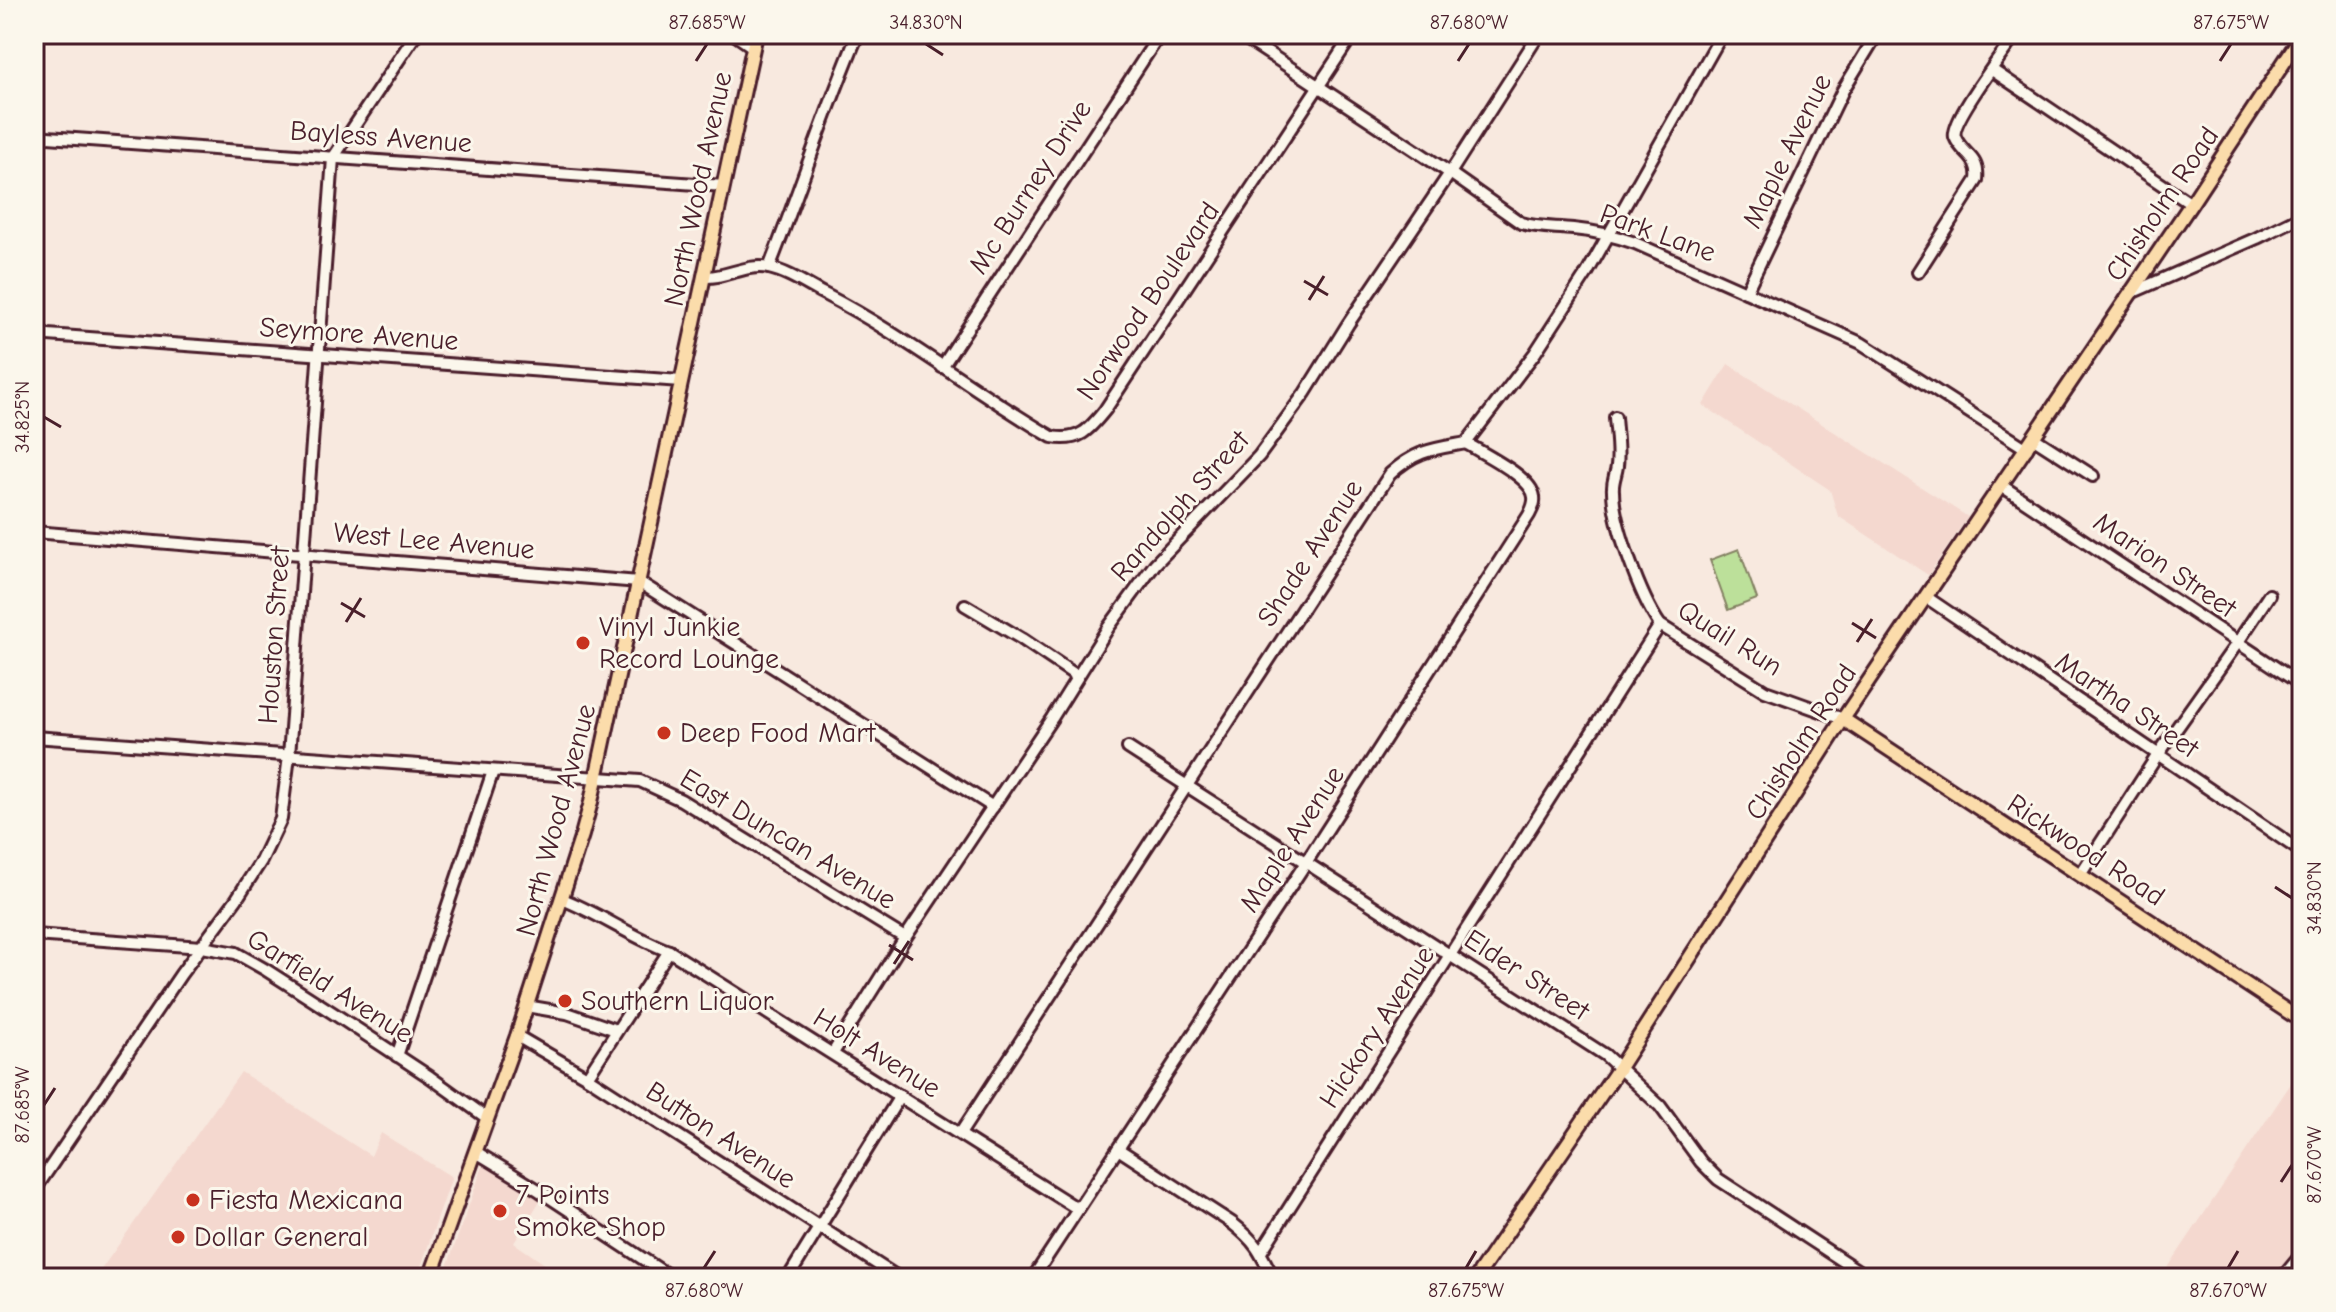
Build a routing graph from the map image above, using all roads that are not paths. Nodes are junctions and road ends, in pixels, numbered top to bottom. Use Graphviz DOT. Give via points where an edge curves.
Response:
graph roads {
  1 [pos="416,34"];
  2 [pos="734,34"];
  3 [pos="858,34"];
  4 [pos="1160,34"];
  5 [pos="1239,34"];
  6 [pos="1353,34"];
  7 [pos="1539,34"];
  8 [pos="1722,34"];
  9 [pos="1877,34"];
  10 [pos="2016,34"];
  11 [pos="2302,35"];
  12 [pos="754,40"];
  13 [pos="1992,70"];
  14 [pos="1318,86"];
  15 [pos="34,136"];
  16 [pos="333,158"];
  17 [pos="1450,173"];
  18 [pos="724,186"];
  19 [pos="2191,204"];
  20 [pos="2302,216"];
  21 [pos="1610,234"];
  22 [pos="769,268"];
  23 [pos="1918,272"];
  24 [pos="703,277"];
  25 [pos="1746,292"];
  26 [pos="2131,293"];
  27 [pos="34,334"];
  28 [pos="319,355"];
  29 [pos="942,367"];
  30 [pos="681,381"];
  31 [pos="1615,417"];
  32 [pos="1466,443"];
  33 [pos="2031,443"];
  34 [pos="2093,476"];
  35 [pos="2002,486"];
  36 [pos="34,532"];
  37 [pos="305,555"];
  38 [pos="639,582"];
  39 [pos="2269,595"];
  40 [pos="1926,597"];
  41 [pos="965,605"];
  42 [pos="1660,625"];
  43 [pos="2238,642"];
  44 [pos="1077,676"];
  45 [pos="2302,685"];
  46 [pos="1843,719"];
  47 [pos="34,737"];
  48 [pos="1128,748"];
  49 [pos="289,756"];
  50 [pos="2157,756"];
  51 [pos="493,771"];
  52 [pos="596,777"];
  53 [pos="1186,785"];
  54 [pos="993,807"];
  55 [pos="2302,852"];
  56 [pos="1307,861"];
  57 [pos="2080,875"];
  58 [pos="562,899"];
  59 [pos="34,935"];
  60 [pos="905,938"];
  61 [pos="202,947"];
  62 [pos="669,951"];
  63 [pos="1452,955"];
  64 [pos="526,1006"];
  65 [pos="2302,1021"];
  66 [pos="616,1030"];
  67 [pos="517,1036"];
  68 [pos="833,1053"];
  69 [pos="397,1056"];
  70 [pos="1619,1068"];
  71 [pos="587,1077"];
  72 [pos="900,1096"];
  73 [pos="487,1118"];
  74 [pos="960,1134"];
  75 [pos="1118,1149"];
  76 [pos="476,1152"];
  77 [pos="34,1191"];
  78 [pos="1078,1209"];
  79 [pos="820,1227"];
  80 [pos="1261,1252"];
  81 [pos="2302,1254"];
  82 [pos="430,1278"];
  83 [pos="672,1278"];
  84 [pos="788,1278"];
  85 [pos="899,1278"];
  86 [pos="1033,1278"];
  87 [pos="1273,1278"];
  88 [pos="1476,1278"];
  89 [pos="1869,1278"];
  90 [pos="2282,1278"];
  1 -- 16 [label="street, Houston Street"];
  2 -- 12 [label="street"];
  3 -- 22 [label="street"];
  4 -- 29 [label="street, Mc Burney Drive"];
  5 -- 14 [label="street, Park Lane"];
  6 -- 14 [label="street, Norwood Boulevard"];
  7 -- 17 [label="street, Randolph Street"];
  8 -- 21 [label="street"];
  9 -- 25 [label="street, Maple Avenue" via="1843,90"];
  10 -- 13 [label="street"];
  11 -- 19 [label="main road, Chisholm Road"];
  12 -- 18 [label="main road, North Wood Avenue"];
  13 -- 19 [label="street"];
  13 -- 23 [label="street" via="1954,128 1975,162 1977,180"];
  14 -- 17 [label="street, Park Lane"];
  14 -- 29 [label="street, Norwood Boulevard" via="1105,410 1085,432 1064,440 1052,437"];
  15 -- 16 [label="street, Bayless Avenue"];
  16 -- 18 [label="street, Bayless Avenue"];
  16 -- 28 [label="street, Houston Street"];
  17 -- 21 [label="street, Park Lane" via="1521,223"];
  17 -- 44 [label="street, Randolph Street" via="1266,447 1148,573"];
  18 -- 24 [label="main road, North Wood Avenue"];
  19 -- 26 [label="main road, Chisholm Road"];
  20 -- 26 [label="street"];
  21 -- 25 [label="street, Park Lane"];
  21 -- 32 [label="street" via="1549,333"];
  22 -- 24 [label="street"];
  22 -- 29 [label="street, Norwood Boulevard" via="849,306"];
  24 -- 30 [label="main road, North Wood Avenue"];
  25 -- 33 [label="street, Park Lane" via="1861,343"];
  26 -- 33 [label="main road, Chisholm Road"];
  27 -- 28 [label="street, Seymore Avenue"];
  28 -- 30 [label="street, Seymore Avenue"];
  28 -- 37 [label="street, Houston Street"];
  30 -- 38 [label="main road, North Wood Avenue"];
  31 -- 42 [label="street, Quail Run" via="1614,503 1642,591"];
  32 -- 53 [label="street, Shade Avenue" via="1422,452 1390,474"];
  32 -- 56 [label="street, Maple Avenue" via="1528,483 1534,504"];
  33 -- 34 [label="street, Park Lane"];
  33 -- 35 [label="main road, Chisholm Road"];
  35 -- 40 [label="main road, Chisholm Road"];
  35 -- 43 [label="street, Marion Street"];
  36 -- 37 [label="street, West Lee Avenue"];
  37 -- 38 [label="street, West Lee Avenue"];
  37 -- 49 [label="street, Houston Street"];
  38 -- 52 [label="main road, North Wood Avenue"];
  38 -- 54 [label="street"];
  39 -- 43 [label="street"];
  40 -- 46 [label="main road, Chisholm Road"];
  40 -- 50 [label="street, Martha Street"];
  41 -- 44 [label="street"];
  42 -- 46 [label="street, Quail Run" via="1765,691"];
  42 -- 63 [label="street, Hickory Avenue"];
  43 -- 45 [label="street, Marion Street"];
  43 -- 50 [label="street"];
  44 -- 54 [label="street, Randolph Street"];
  46 -- 57 [label="main road, Rickwood Road"];
  46 -- 70 [label="main road, Chisholm Road"];
  47 -- 49 [label="street, East Duncan Avenue"];
  48 -- 53 [label="street, Elder Street"];
  49 -- 51 [label="street, East Duncan Avenue"];
  49 -- 61 [label="street, Houston Street" via="283,808 272,841"];
  50 -- 55 [label="street, Martha Street"];
  50 -- 57 [label="street"];
  51 -- 52 [label="street, East Duncan Avenue"];
  51 -- 69 [label="street"];
  52 -- 58 [label="main road, North Wood Avenue"];
  52 -- 60 [label="street, East Duncan Avenue" via="640,781 672,794"];
  53 -- 56 [label="street, Elder Street"];
  53 -- 74 [label="street, Shade Avenue"];
  54 -- 60 [label="street, Randolph Street"];
  56 -- 63 [label="street, Elder Street"];
  56 -- 75 [label="street, Maple Avenue"];
  57 -- 65 [label="main road, Rickwood Road"];
  58 -- 62 [label="street, Holt Avenue"];
  58 -- 64 [label="main road, North Wood Avenue"];
  59 -- 61 [label="street, Garfield Avenue"];
  60 -- 68 [label="street, Randolph Street"];
  61 -- 69 [label="street, Garfield Avenue" via="236,953"];
  61 -- 77 [label="street, Houston Street"];
  62 -- 66 [label="street"];
  62 -- 68 [label="street, Holt Avenue"];
  63 -- 70 [label="street, Elder Street"];
  63 -- 80 [label="street, Hickory Avenue"];
  64 -- 66 [label="street"];
  64 -- 67 [label="main road, North Wood Avenue"];
  66 -- 71 [label="street"];
  67 -- 71 [label="street, Button Avenue"];
  67 -- 73 [label="main road, North Wood Avenue"];
  68 -- 72 [label="street, Holt Avenue"];
  69 -- 73 [label="street, Garfield Avenue"];
  70 -- 88 [label="main road, Chisholm Road"];
  70 -- 89 [label="street, Elder Street" via="1660,1106 1718,1179"];
  71 -- 79 [label="street, Button Avenue"];
  72 -- 74 [label="street, Holt Avenue"];
  72 -- 79 [label="street"];
  73 -- 76 [label="main road, North Wood Avenue"];
  74 -- 78 [label="street, Holt Avenue"];
  75 -- 78 [label="street, Maple Avenue"];
  75 -- 80 [label="street" via="1232,1223"];
  76 -- 82 [label="main road, North Wood Avenue"];
  76 -- 83 [label="street"];
  78 -- 86 [label="street, Maple Avenue"];
  79 -- 84 [label="street"];
  79 -- 85 [label="street, Button Avenue"];
  80 -- 87 [label="street"];
  81 -- 90 [label="street"];
}
